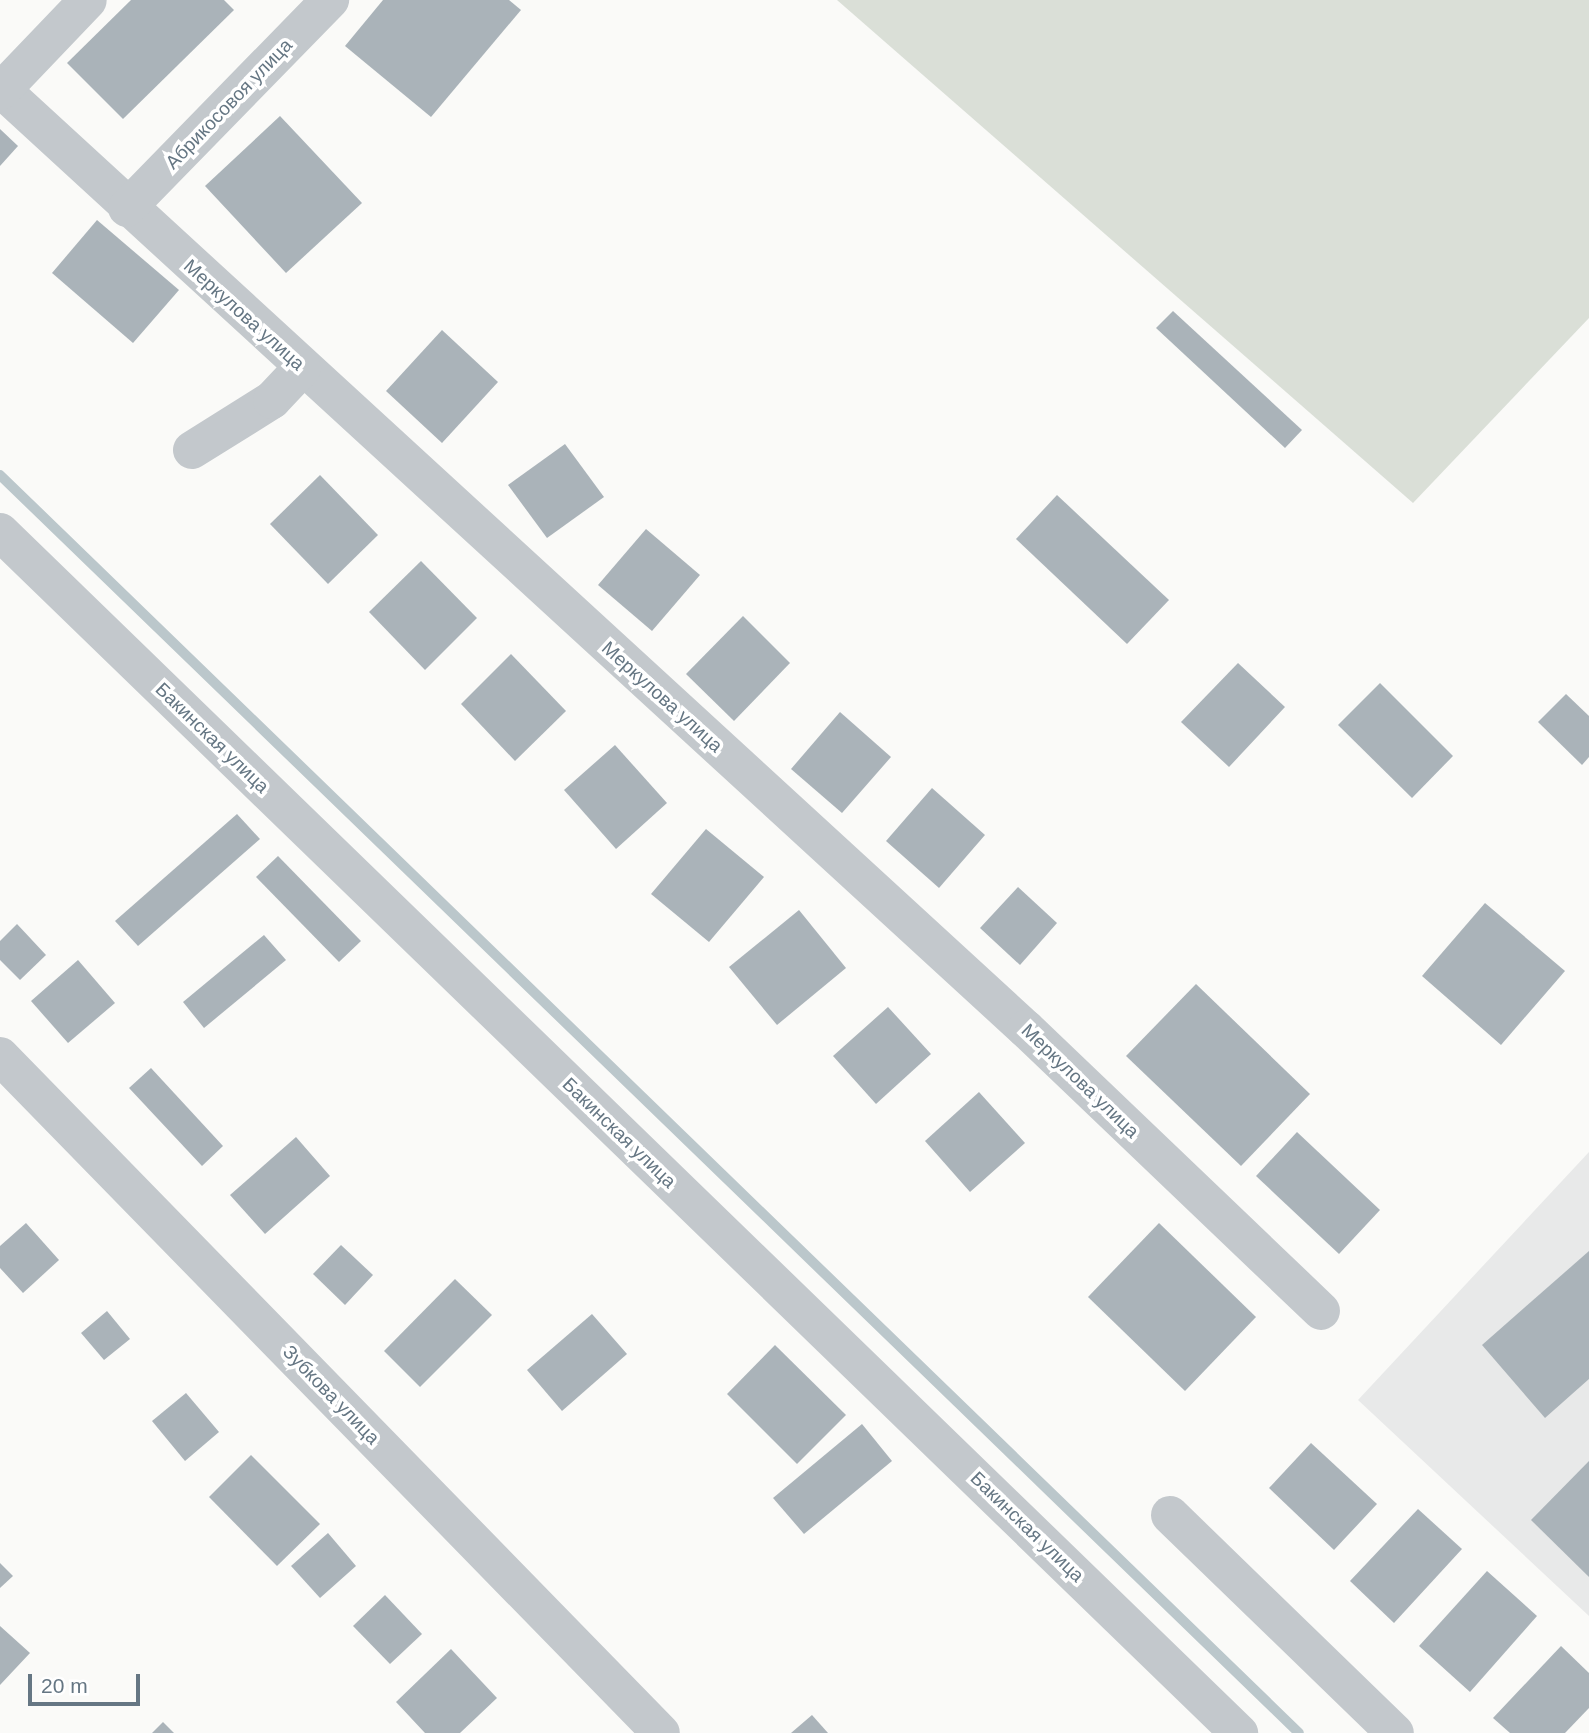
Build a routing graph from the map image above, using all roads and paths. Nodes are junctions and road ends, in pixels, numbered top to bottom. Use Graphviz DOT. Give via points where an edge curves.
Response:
graph roads {
  1 [pos="88,0"];
  2 [pos="330,0"];
  3 [pos="1,89"];
  4 [pos="127,208"];
  5 [pos="302,368"];
  6 [pos="192,450"];
  7 [pos="0,532"];
  8 [pos="0,1056"];
  9 [pos="1321,1311"];
  10 [pos="1170,1515"];
  11 [pos="662,1733"];
  12 [pos="1239,1733"];
  13 [pos="1395,1733"];
  1 -- 3 [label="street"];
  2 -- 4 [label="street, Абрикосовоя улица"];
  3 -- 4 [label="street, Меркулова улица"];
  4 -- 5 [label="street, Меркулова улица"];
  5 -- 6 [label="street" via="272,400"];
  5 -- 9 [label="street, Меркулова улица" via="1026,1029"];
  7 -- 12 [label="street, Бакинская улица"];
  8 -- 11 [label="street, Зубкова улица"];
  10 -- 13 [label="street"];
}
